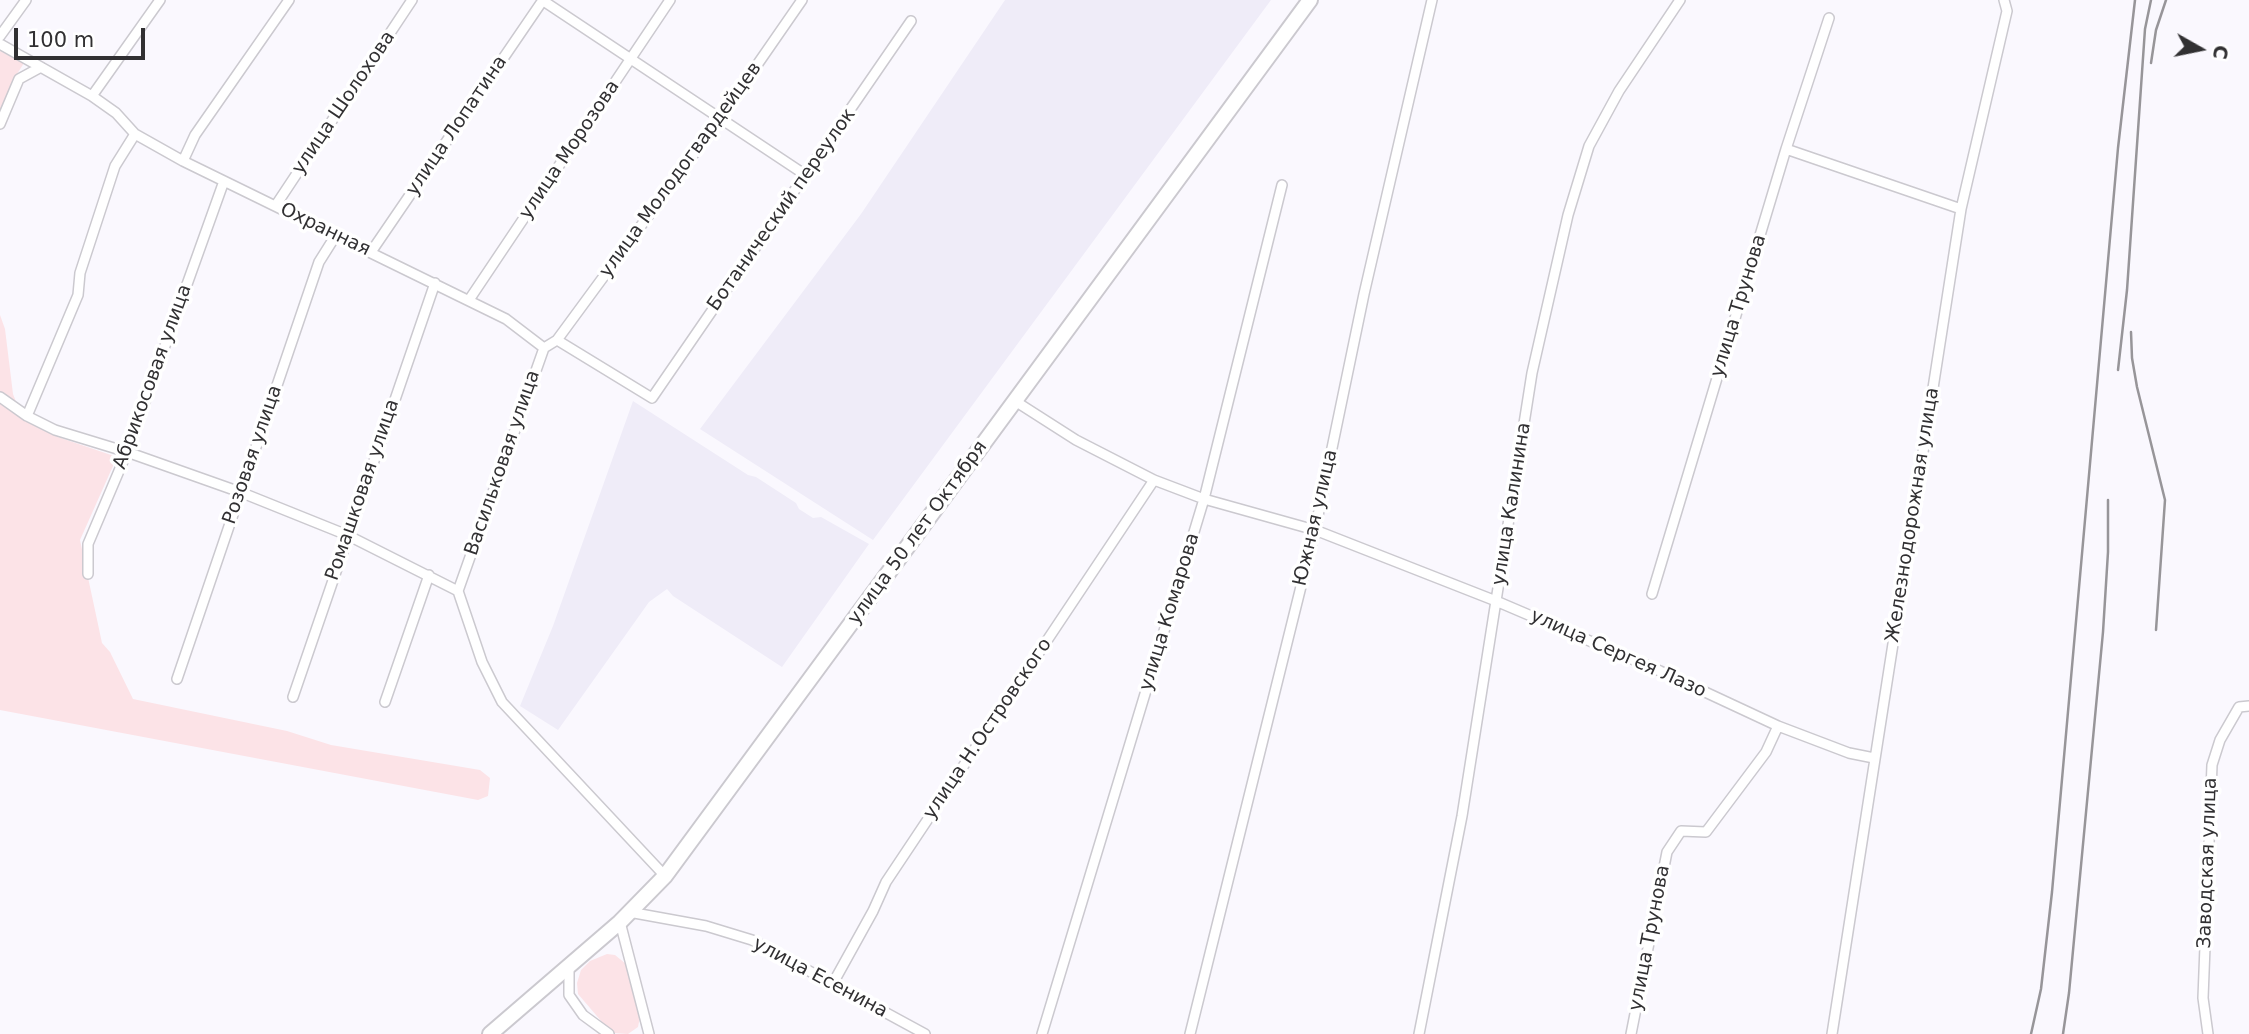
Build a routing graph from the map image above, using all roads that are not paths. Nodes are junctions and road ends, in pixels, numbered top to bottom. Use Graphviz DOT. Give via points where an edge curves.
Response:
graph roads {
  1 [pos="26,0"];
  2 [pos="160,0"];
  3 [pos="289,0"];
  4 [pos="412,0"];
  5 [pos="542,0"];
  6 [pos="670,0"];
  7 [pos="802,0"];
  8 [pos="1310,0"];
  9 [pos="1432,0"];
  10 [pos="1680,0"];
  11 [pos="2004,0"];
  12 [pos="1829,18"];
  13 [pos="911,21"];
  14 [pos="0,36"];
  15 [pos="0,44"];
  16 [pos="630,60"];
  17 [pos="41,67"];
  18 [pos="92,96"];
  19 [pos="722,117"];
  20 [pos="0,124"];
  21 [pos="135,134"];
  22 [pos="1786,149"];
  23 [pos="183,161"];
  24 [pos="807,176"];
  25 [pos="225,181"];
  26 [pos="1282,185"];
  27 [pos="276,205"];
  28 [pos="1961,209"];
  29 [pos="336,235"];
  30 [pos="371,252"];
  31 [pos="435,283"];
  32 [pos="469,300"];
  33 [pos="557,340"];
  34 [pos="544,348"];
  35 [pos="0,397"];
  36 [pos="1015,401"];
  37 [pos="27,416"];
  38 [pos="127,452"];
  39 [pos="1154,480"];
  40 [pos="240,492"];
  41 [pos="1204,499"];
  42 [pos="1315,530"];
  43 [pos="347,535"];
  44 [pos="88,574"];
  45 [pos="429,575"];
  46 [pos="458,591"];
  47 [pos="1653,594"];
  48 [pos="1496,601"];
  49 [pos="177,679"];
  50 [pos="293,697"];
  51 [pos="385,702"];
  52 [pos="2249,706"];
  53 [pos="1778,726"];
  54 [pos="1874,758"];
  55 [pos="665,876"];
  56 [pos="625,917"];
  57 [pos="569,967"];
  58 [pos="832,985"];
  59 [pos="648,1031"];
  60 [pos="490,1034"];
  61 [pos="609,1034"];
  62 [pos="636,1034"];
  63 [pos="925,1034"];
  64 [pos="1042,1034"];
  65 [pos="1190,1034"];
  66 [pos="1419,1034"];
  67 [pos="1631,1034"];
  68 [pos="1832,1034"];
  69 [pos="2208,1034"];
  1 -- 14 [label="street"];
  2 -- 18 [label="street"];
  3 -- 23 [label="street" via="195,135"];
  4 -- 27 [label="street, улица Шолохова"];
  5 -- 16 [label="street"];
  5 -- 30 [label="street, улица Лопатина"];
  6 -- 16 [label="street, улица Морозова"];
  7 -- 19 [label="street, улица Молодогвардейцев"];
  8 -- 36 [label="main road, улица 50 лет Октября"];
  9 -- 42 [label="street, Южная улица"];
  10 -- 48 [label="street, улица Калинина" via="1619,90 1589,146 1568,215 1532,373"];
  11 -- 28 [label="street, Железнодорожная улица" via="2007,11"];
  12 -- 22 [label="street, улица Трунова"];
  13 -- 24 [label="street, Ботанический переулок"];
  15 -- 17 [label="street, Охранная"];
  16 -- 19 [label="street"];
  16 -- 32 [label="street, улица Морозова"];
  17 -- 18 [label="street, Охранная"];
  17 -- 20 [label="street" via="19,79"];
  18 -- 21 [label="street, Охранная"];
  19 -- 24 [label="street"];
  19 -- 33 [label="street, улица Молодогвардейцев"];
  21 -- 23 [label="street, Охранная"];
  21 -- 37 [label="street" via="115,166 79,273 78,295"];
  22 -- 28 [label="street"];
  22 -- 47 [label="street, улица Трунова"];
  23 -- 25 [label="street, Охранная"];
  24 -- 33 [label="street, Ботанический переулок" via="652,398"];
  25 -- 27 [label="street, Охранная"];
  25 -- 38 [label="street, Абрикосовая улица"];
  26 -- 41 [label="street, улица Комарова"];
  27 -- 29 [label="street, Охранная"];
  28 -- 54 [label="street, Железнодорожная улица"];
  29 -- 30 [label="street, Охранная"];
  29 -- 40 [label="street, Розовая улица" via="319,262"];
  30 -- 31 [label="street, Охранная"];
  31 -- 32 [label="street, Охранная"];
  31 -- 43 [label="street, Ромашковая улица"];
  32 -- 34 [label="street, Охранная" via="506,319"];
  33 -- 34 [label="street"];
  34 -- 46 [label="street, Васильковая улица"];
  35 -- 37 [label="street"];
  36 -- 39 [label="street, улица Сергея Лазо" via="1076,440"];
  36 -- 55 [label="main road, улица 50 лет Октября"];
  37 -- 38 [label="street" via="55,430"];
  38 -- 40 [label="street"];
  38 -- 44 [label="street, Абрикосовая улица" via="88,544"];
  39 -- 41 [label="street, улица Сергея Лазо"];
  39 -- 58 [label="street, улица Н.Островского" via="886,881"];
  40 -- 43 [label="street"];
  40 -- 49 [label="street, Розовая улица"];
  41 -- 42 [label="street, улица Сергея Лазо"];
  41 -- 64 [label="street, улица Комарова"];
  42 -- 48 [label="street, улица Сергея Лазо"];
  42 -- 65 [label="street, Южная улица"];
  43 -- 45 [label="street"];
  43 -- 50 [label="street, Ромашковая улица"];
  45 -- 46 [label="street"];
  45 -- 51 [label="street"];
  46 -- 55 [label="street" via="482,662 502,702"];
  48 -- 53 [label="street, улица Сергея Лазо"];
  48 -- 66 [label="street, улица Калинина" via="1462,816"];
  52 -- 69 [label="street, Заводская улица" via="2239,707 2212,765 2203,998"];
  53 -- 54 [label="street, улица Сергея Лазо"];
  53 -- 67 [label="street, улица Трунова" via="1766,752 1706,832 1681,831 1667,852"];
  54 -- 68 [label="street, Железнодорожная улица"];
  55 -- 56 [label="main road, улица 50 лет Октября"];
  56 -- 57 [label="main road, улица 50 лет Октября"];
  56 -- 58 [label="street, улица Есенина" via="706,926 752,940"];
  56 -- 59 [label="street"];
  57 -- 60 [label="main road, улица 50 лет Октября"];
  57 -- 61 [label="street" via="569,995 583,1015"];
  58 -- 63 [label="street, улица Есенина"];
  59 -- 62 [label="street"];
}
